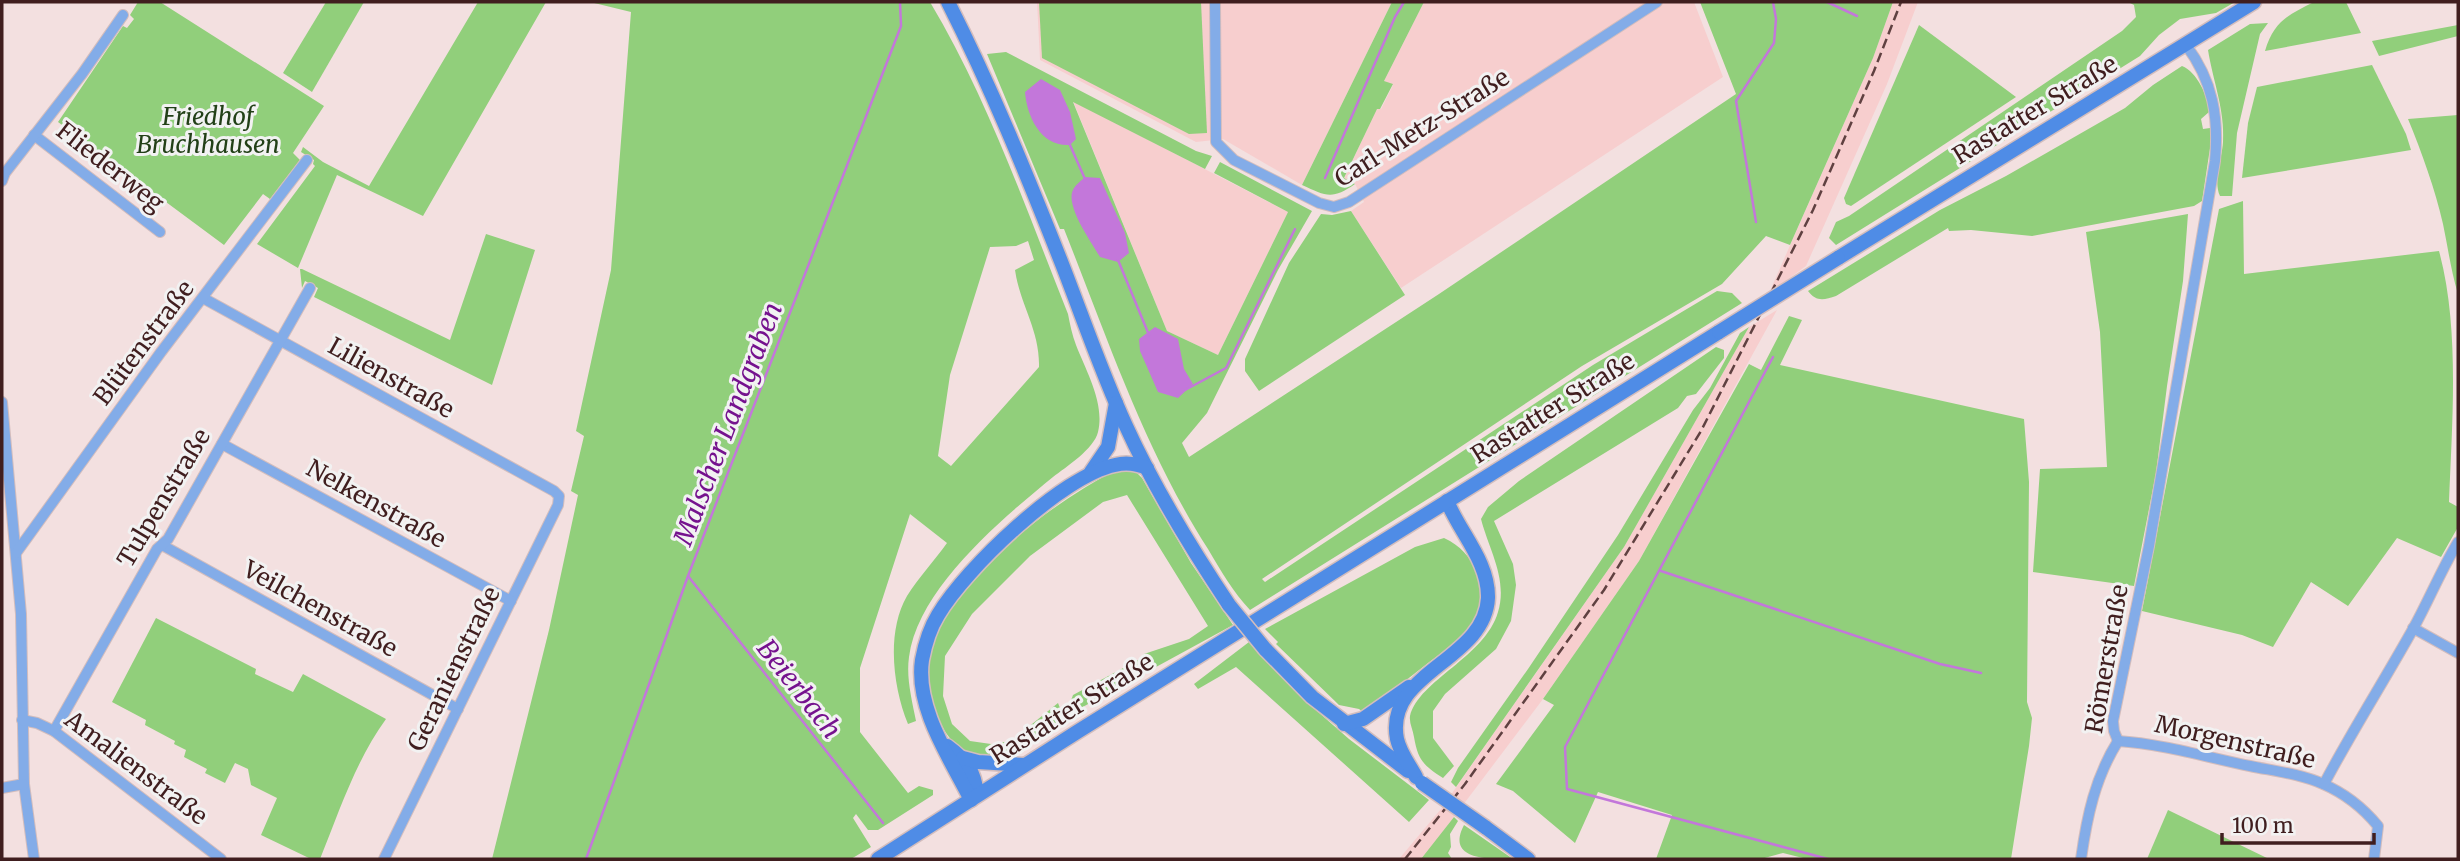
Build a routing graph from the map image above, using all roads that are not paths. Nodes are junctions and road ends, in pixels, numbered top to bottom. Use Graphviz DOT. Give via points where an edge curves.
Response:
graph roads {
  1 [pos="948,2"];
  2 [pos="1215,2"];
  3 [pos="1657,2"];
  4 [pos="2254,2"];
  5 [pos="123,15"];
  6 [pos="2186,45"];
  7 [pos="34,135"];
  8 [pos="307,160"];
  9 [pos="2,181"];
  10 [pos="160,232"];
  11 [pos="310,288"];
  12 [pos="203,298"];
  13 [pos="279,341"];
  14 [pos="2,402"];
  15 [pos="1116,403"];
  16 [pos="222,444"];
  17 [pos="1147,468"];
  18 [pos="1091,472"];
  19 [pos="559,496"];
  20 [pos="1447,500"];
  21 [pos="2458,542"];
  22 [pos="162,545"];
  23 [pos="16,553"];
  24 [pos="511,601"];
  25 [pos="2413,628"];
  26 [pos="2458,653"];
  27 [pos="1420,681"];
  28 [pos="458,709"];
  29 [pos="22,720"];
  30 [pos="1344,724"];
  31 [pos="54,731"];
  32 [pos="2118,741"];
  33 [pos="943,743"];
  34 [pos="963,758"];
  35 [pos="1026,765"];
  36 [pos="1419,780"];
  37 [pos="24,784"];
  38 [pos="2324,784"];
  39 [pos="6,787"];
  40 [pos="2,796"];
  41 [pos="974,797"];
  42 [pos="34,859"];
  43 [pos="221,859"];
  44 [pos="384,859"];
  45 [pos="878,859"];
  46 [pos="1528,859"];
  47 [pos="2081,859"];
  48 [pos="2374,859"];
  1 -- 15 [label="main road" via="1030,184"];
  2 -- 3 [label="street, Carl-Metz-Straße" via="1216,142 1234,160 1319,204 1334,206 1349,202"];
  4 -- 6 [label="main road, Rastatter Straße"];
  5 -- 7 [label="street"];
  6 -- 20 [label="main road, Rastatter Straße, bridge"];
  6 -- 32 [label="street, Römerstraße" via="2212,94 2217,135 2149,545 2113,721"];
  7 -- 9 [label="street"];
  7 -- 10 [label="street, Fliederweg"];
  8 -- 12 [label="street, Blütenstraße"];
  11 -- 13 [label="street, Tulpenstraße"];
  12 -- 13 [label="street, Lilienstraße"];
  12 -- 23 [label="street, Blütenstraße"];
  13 -- 16 [label="street, Tulpenstraße"];
  13 -- 19 [label="street, Lilienstraße"];
  14 -- 23 [label="street"];
  15 -- 17 [label="main road"];
  15 -- 18 [label="main road" via="1108,447"];
  16 -- 22 [label="street, Tulpenstraße"];
  16 -- 24 [label="street, Nelkenstraße"];
  17 -- 18 [label="main road" via="1132,463"];
  17 -- 30 [label="main road, bridge" via="1189,546 1229,605 1265,649"];
  18 -- 33 [label="main road" via="1015,528 957,587 938,615 927,638 922,671 930,719"];
  19 -- 24 [label="street, Geranienstraße"];
  20 -- 27 [label="main road" via="1481,562 1486,607 1477,629 1458,651"];
  20 -- 35 [label="main road, Rastatter Straße"];
  21 -- 25 [label="street"];
  22 -- 28 [label="street, Veilchenstraße"];
  22 -- 31 [label="street, Tulpenstraße"];
  23 -- 29 [label="street"];
  24 -- 28 [label="street, Geranienstraße"];
  25 -- 26 [label="street"];
  25 -- 38 [label="street"];
  27 -- 30 [label="main road" via="1363,719"];
  27 -- 36 [label="main road" via="1398,708 1396,729 1399,747"];
  28 -- 44 [label="street, Geranienstraße"];
  29 -- 31 [label="street, Amalienstraße"];
  29 -- 37 [label="street"];
  30 -- 36 [label="main road"];
  31 -- 43 [label="street, Amalienstraße"];
  32 -- 38 [label="street, Morgenstraße" via="2193,753"];
  32 -- 47 [label="street, Römerstraße" via="2096,785"];
  33 -- 34 [label="main road"];
  33 -- 41 [label="main road"];
  34 -- 35 [label="main road"];
  34 -- 41 [label="main road" via="976,779"];
  35 -- 41 [label="main road, Rastatter Straße"];
  36 -- 46 [label="main road, bridge"];
  37 -- 39 [label="street"];
  37 -- 42 [label="street"];
  38 -- 48 [label="street, Morgenstraße" via="2353,802 2378,826"];
  39 -- 40 [label="street"];
  41 -- 45 [label="main road, Rastatter Straße"];
}
